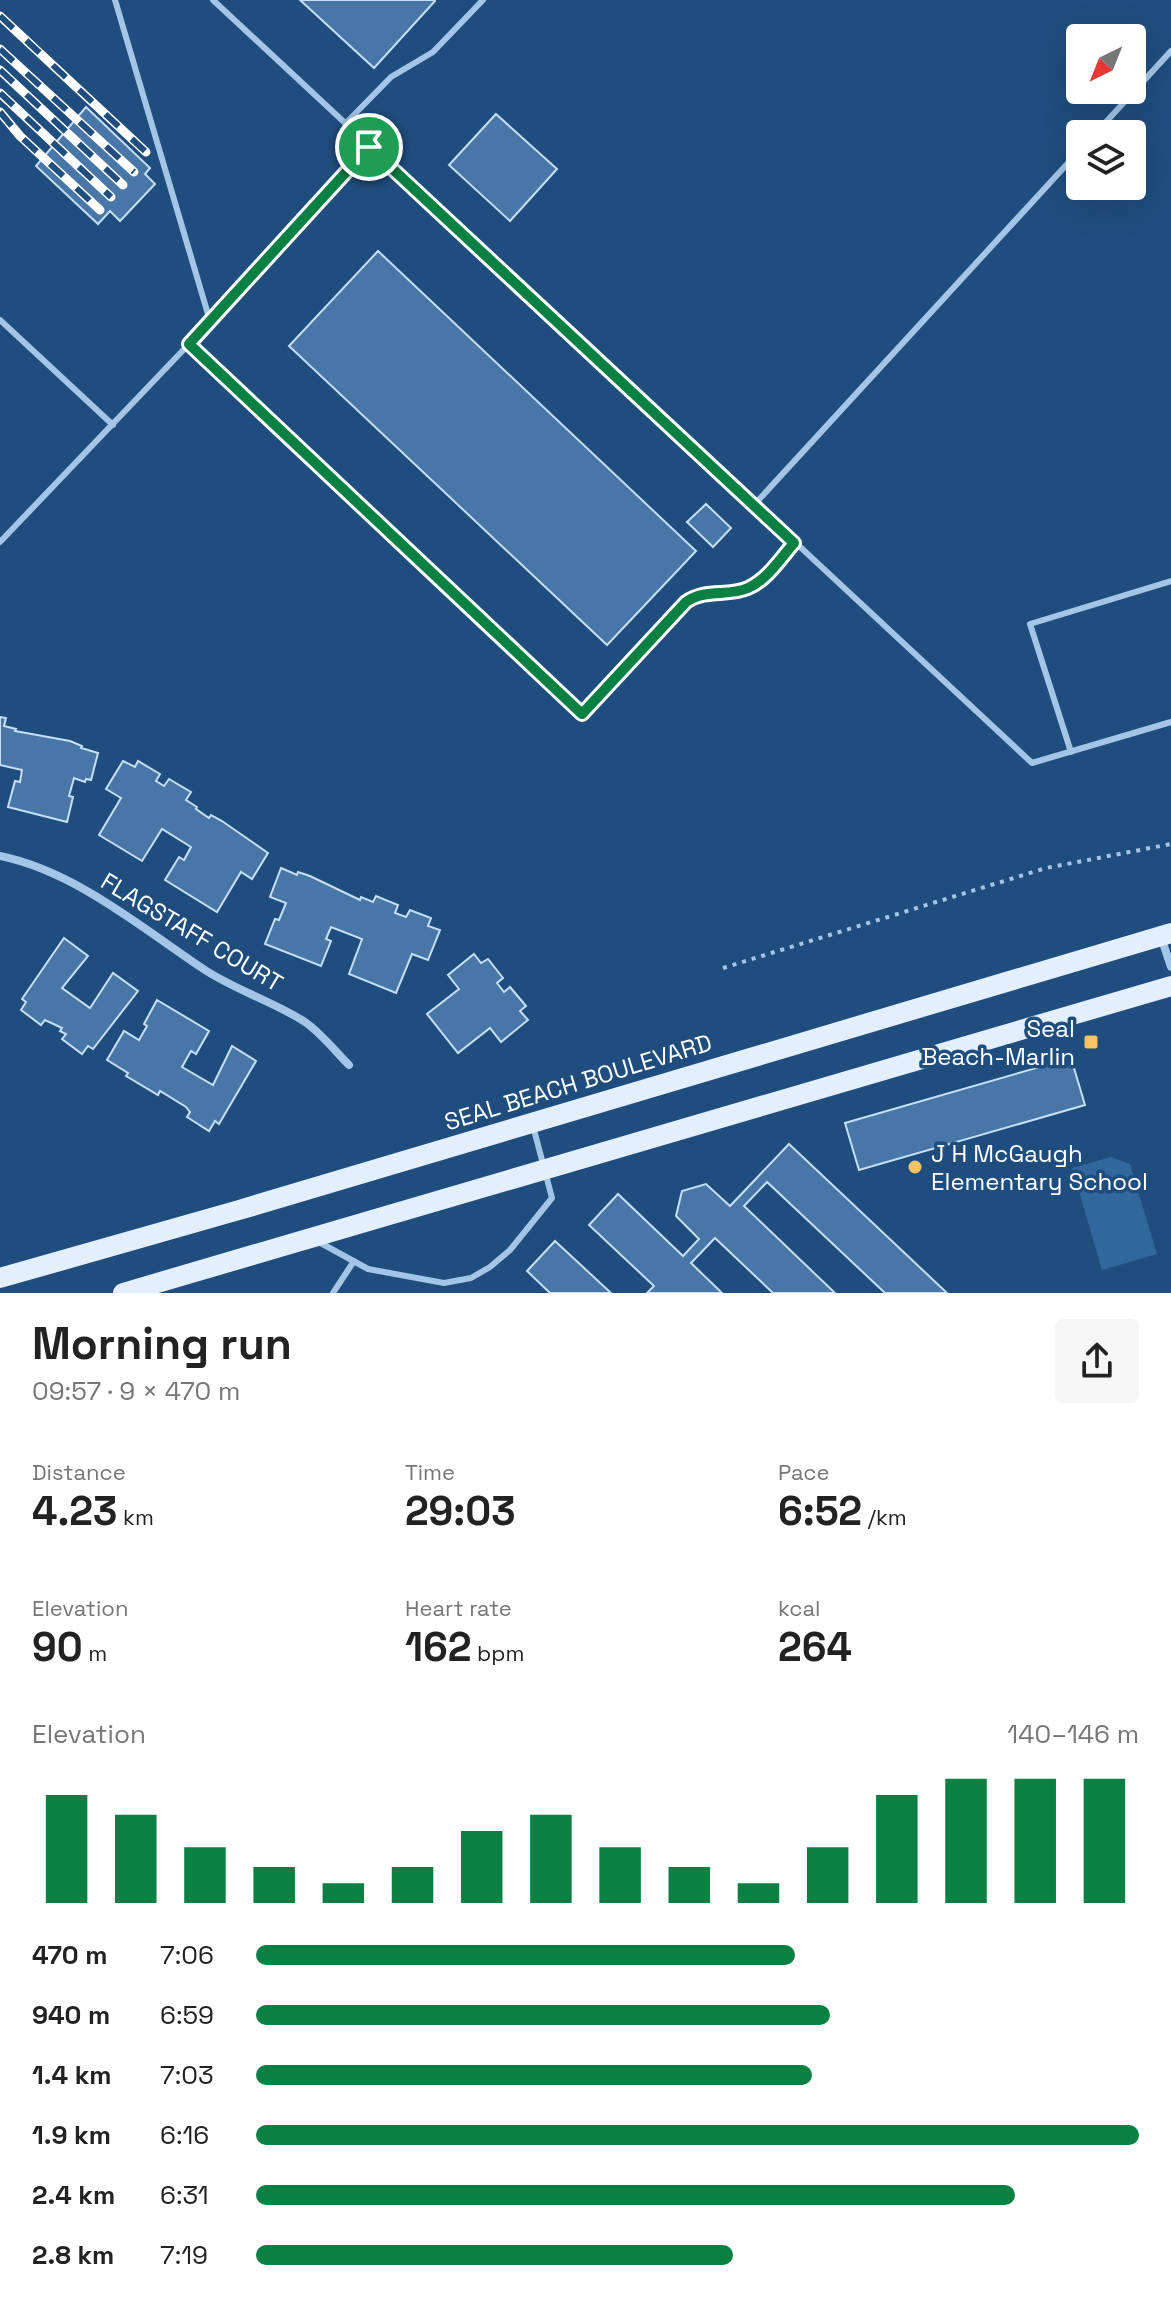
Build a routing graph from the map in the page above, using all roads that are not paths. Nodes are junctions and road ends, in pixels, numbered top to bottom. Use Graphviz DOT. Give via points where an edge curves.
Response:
graph roads {
  1 [pos="115,0"];
  2 [pos="213,0"];
  3 [pos="483,0"];
  4 [pos="1171,51"];
  5 [pos="1108,120"];
  6 [pos="345,124"];
  7 [pos="369,147"];
  8 [pos="1066,165"];
  9 [pos="0,320"];
  10 [pos="210,321"];
  11 [pos="189,344"];
  12 [pos="113,425"];
  13 [pos="754,505"];
  14 [pos="0,542"];
  15 [pos="794,543"];
  16 [pos="1171,581"];
  17 [pos="1171,722"];
  18 [pos="1071,752"];
  19 [pos="0,856"];
  20 [pos="1166,935"];
  21 [pos="1171,967"];
  22 [pos="1171,986"];
  23 [pos="349,1065"];
  24 [pos="531,1123"];
  25 [pos="546,1168"];
  26 [pos="310,1237"];
  27 [pos="354,1261"];
  28 [pos="0,1278"];
  29 [pos="123,1293"];
  30 [pos="333,1293"];
  1 -- 10 [label="lane"];
  2 -- 6 [label="lane"];
  3 -- 6 [label="lane" via="433,52 391,77"];
  4 -- 5 [label="lane"];
  6 -- 7 [label="lane"];
  7 -- 10 [label="lane"];
  7 -- 13 [label="lane"];
  8 -- 13 [label="lane"];
  9 -- 12 [label="lane"];
  10 -- 11 [label="lane"];
  11 -- 12 [label="lane"];
  11 -- 15 [label="lane" via="582,714 686,602 696,595 748,588"];
  12 -- 14 [label="lane"];
  13 -- 15 [label="lane"];
  15 -- 18 [label="lane" via="1032,763"];
  16 -- 18 [label="lane" via="1030,624"];
  17 -- 18 [label="lane"];
  19 -- 23 [label="street, FLAGSTAFF COURT" via="78,887 205,970 306,1023"];
  20 -- 21 [label="street"];
  20 -- 24 [label="main road, SEAL BEACH BOULEVARD"];
  22 -- 25 [label="main road"];
  24 -- 25 [label="lane"];
  24 -- 28 [label="main road, SEAL BEACH BOULEVARD"];
  25 -- 26 [label="main road"];
  25 -- 27 [label="lane" via="552,1198 510,1250 471,1278 444,1283 368,1269"];
  26 -- 27 [label="lane"];
  26 -- 29 [label="main road"];
  27 -- 30 [label="lane"];
}
